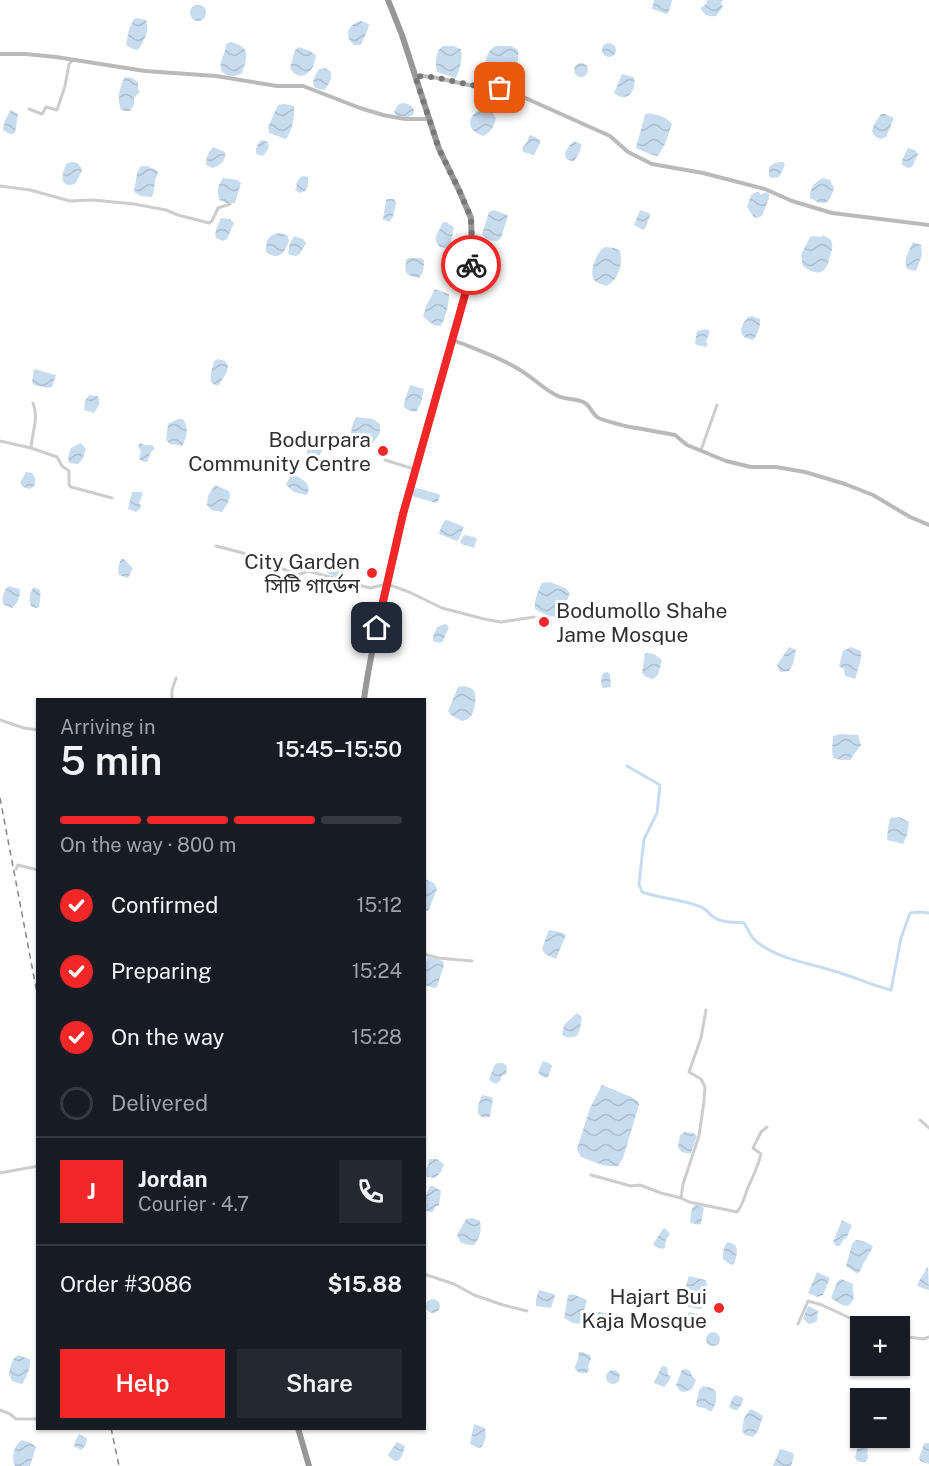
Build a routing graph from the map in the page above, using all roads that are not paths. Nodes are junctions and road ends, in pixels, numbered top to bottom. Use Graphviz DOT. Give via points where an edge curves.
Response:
graph roads {
  1 [pos="388,0"];
  2 [pos="0,54"];
  3 [pos="73,60"];
  4 [pos="415,76"];
  5 [pos="29,109"];
  6 [pos="429,119"];
  7 [pos="0,186"];
  8 [pos="230,204"];
  9 [pos="929,225"];
  10 [pos="452,340"];
  11 [pos="33,403"];
  12 [pos="717,405"];
  13 [pos="0,441"];
  14 [pos="31,448"];
  15 [pos="701,450"];
  16 [pos="385,460"];
  17 [pos="416,469"];
  18 [pos="112,498"];
  19 [pos="929,525"];
  20 [pos="216,546"];
  21 [pos="387,584"];
  22 [pos="534,617"];
  23 [pos="176,678"];
  24 [pos="172,698"];
  25 [pos="364,698"];
  26 [pos="0,720"];
  27 [pos="36,730"];
  28 [pos="16,869"];
  29 [pos="36,870"];
  30 [pos="426,954"];
  31 [pos="472,961"];
  32 [pos="706,1010"];
  33 [pos="920,1120"];
  34 [pos="767,1127"];
  35 [pos="929,1128"];
  36 [pos="36,1166"];
  37 [pos="0,1173"];
  38 [pos="591,1175"];
  39 [pos="681,1198"];
  40 [pos="426,1275"];
  41 [pos="527,1311"];
  42 [pos="850,1318"];
  43 [pos="798,1324"];
  44 [pos="910,1337"];
  45 [pos="929,1337"];
  46 [pos="0,1410"];
  47 [pos="36,1419"];
  48 [pos="299,1430"];
  49 [pos="309,1466"];
  1 -- 4 [label="highway"];
  2 -- 3 [label="street"];
  3 -- 5 [label="street" via="57,110 46,107 42,114"];
  3 -- 6 [label="street" via="303,86 383,116"];
  4 -- 6 [label="highway"];
  4 -- 9 [label="street" via="512,92 610,136 628,152 652,164 765,189 832,213"];
  6 -- 10 [label="highway" via="471,218 470,277"];
  7 -- 8 [label="street" via="70,201 134,204 209,223 218,208"];
  10 -- 15 [label="street" via="520,370 561,398 585,403 597,417 630,428 675,435"];
  10 -- 17 [label="highway"];
  11 -- 14 [label="street" via="36,409"];
  12 -- 15 [label="street"];
  13 -- 14 [label="street"];
  14 -- 18 [label="street" via="57,457 69,471 71,487"];
  15 -- 19 [label="street" via="746,466 805,472 844,484"];
  16 -- 17 [label="street"];
  17 -- 21 [label="highway"];
  20 -- 21 [label="street" via="298,575 308,571 370,588"];
  21 -- 22 [label="street" via="458,613 501,622"];
  21 -- 25 [label="highway"];
  23 -- 24 [label="street"];
  26 -- 27 [label="street"];
  28 -- 29 [label="street" via="18,865"];
  30 -- 31 [label="street"];
  32 -- 39 [label="street" via="689,1072 701,1079 704,1101 699,1136"];
  33 -- 35 [label="street"];
  34 -- 39 [label="street" via="753,1148 761,1154 759,1164 737,1212"];
  36 -- 37 [label="street"];
  38 -- 39 [label="street"];
  40 -- 41 [label="street"];
  42 -- 43 [label="street" via="808,1301"];
  44 -- 45 [label="street"];
  46 -- 47 [label="street" via="16,1419"];
  48 -- 49 [label="highway"];
}
